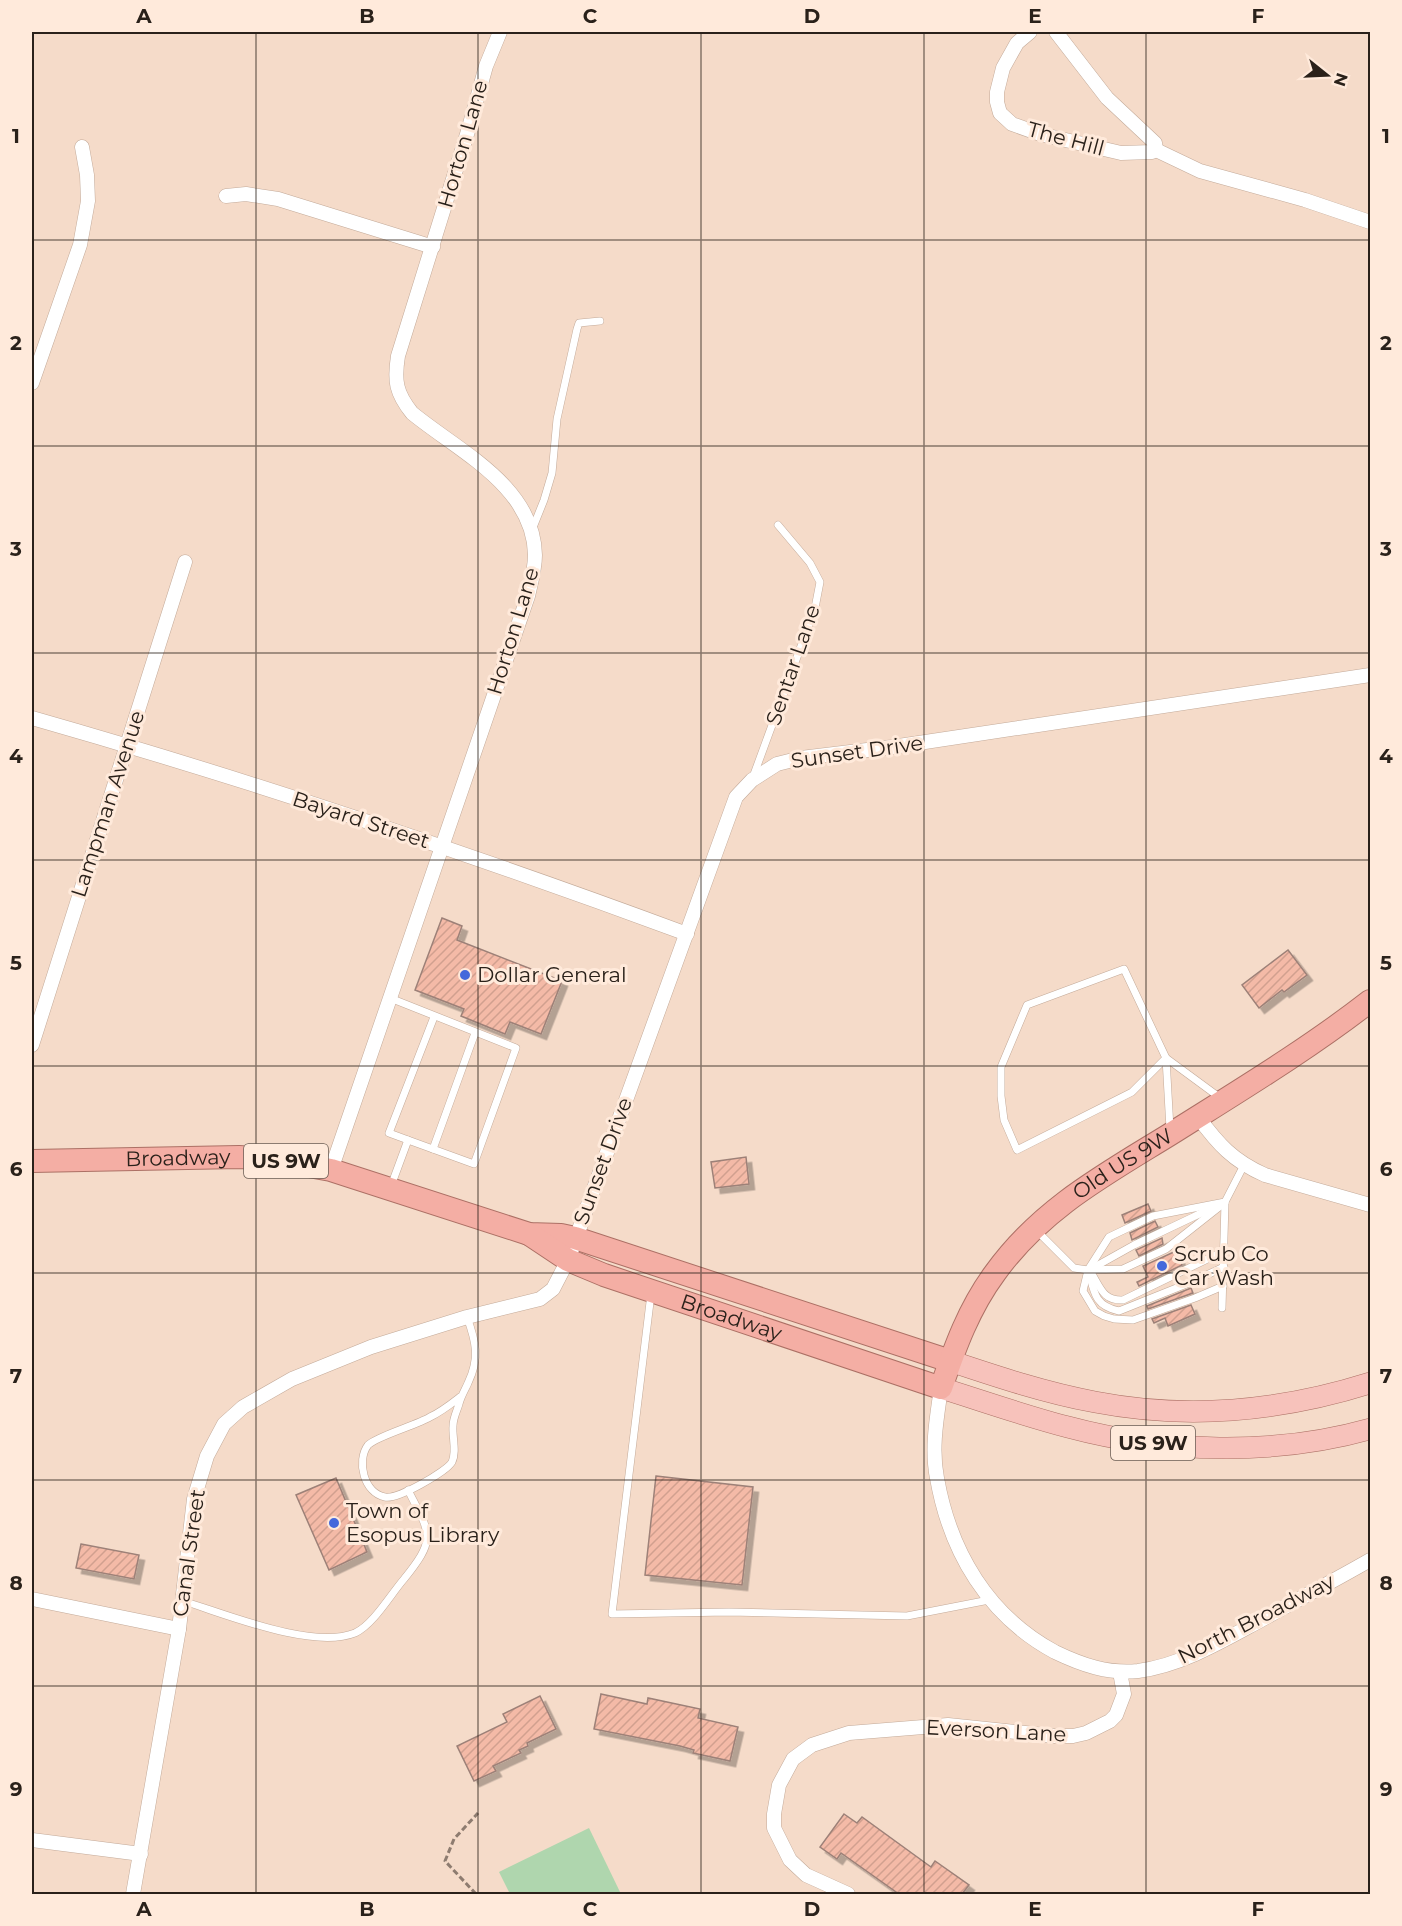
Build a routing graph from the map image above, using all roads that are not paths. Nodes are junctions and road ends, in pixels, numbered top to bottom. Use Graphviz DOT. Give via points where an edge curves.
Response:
graph roads {
  1 [pos="500,32"];
  2 [pos="1030,32"];
  3 [pos="1056,32"];
  4 [pos="82,147"];
  5 [pos="1156,150"];
  6 [pos="226,196"];
  7 [pos="1371,222"];
  8 [pos="433,247"];
  9 [pos="600,321"];
  10 [pos="32,383"];
  11 [pos="778,525"];
  12 [pos="531,533"];
  13 [pos="185,562"];
  14 [pos="1371,675"];
  15 [pos="32,718"];
  16 [pos="127,745"];
  17 [pos="752,780"];
  18 [pos="442,846"];
  19 [pos="687,934"];
  20 [pos="390,998"];
  21 [pos="1371,1001"];
  22 [pos="434,1017"];
  23 [pos="475,1033"];
  24 [pos="32,1045"];
  25 [pos="1166,1058"];
  26 [pos="1223,1100"];
  27 [pos="1198,1116"];
  28 [pos="1170,1134"];
  29 [pos="408,1140"];
  30 [pos="433,1149"];
  31 [pos="32,1161"];
  32 [pos="1244,1165"];
  33 [pos="331,1170"];
  34 [pos="390,1188"];
  35 [pos="1225,1202"];
  36 [pos="1371,1205"];
  37 [pos="1034,1228"];
  38 [pos="529,1234"];
  39 [pos="575,1238"];
  40 [pos="1224,1251"];
  41 [pos="568,1260"];
  42 [pos="1224,1267"];
  43 [pos="1088,1270"];
  44 [pos="1223,1286"];
  45 [pos="651,1292"];
  46 [pos="1222,1308"];
  47 [pos="467,1317"];
  48 [pos="950,1361"];
  49 [pos="1371,1383"];
  50 [pos="941,1388"];
  51 [pos="460,1397"];
  52 [pos="1371,1429"];
  53 [pos="408,1490"];
  54 [pos="1371,1560"];
  55 [pos="32,1599"];
  56 [pos="182,1600"];
  57 [pos="989,1600"];
  58 [pos="178,1629"];
  59 [pos="1120,1672"];
  60 [pos="32,1840"];
  61 [pos="141,1854"];
  62 [pos="133,1894"];
  63 [pos="848,1894"];
  1 -- 8 [label="street, Horton Lane" via="486,66"];
  2 -- 5 [label="street, The Hill" via="1017,43 1003,68 997,92 1000,113 1012,124 1040,134 1120,153"];
  3 -- 5 [label="street, The Hill" via="1107,98 1155,143"];
  4 -- 10 [label="street" via="88,201 80,245"];
  5 -- 7 [label="street, The Hill" via="1200,171"];
  6 -- 8 [label="street" via="246,194 278,199"];
  8 -- 12 [label="street, Horton Lane" via="398,356 397,387 412,413 503,485 524,514"];
  9 -- 12 [label="lane" via="579,323 577,329 557,419 552,473"];
  11 -- 17 [label="lane, Sentar Lane" via="810,563 820,582 815,608"];
  12 -- 18 [label="street, Horton Lane" via="535,554 528,596"];
  13 -- 16 [label="street, Lampman Avenue"];
  14 -- 17 [label="street, Sunset Drive" via="801,758 777,764"];
  15 -- 16 [label="street, Bayard Street"];
  16 -- 18 [label="street, Bayard Street"];
  16 -- 24 [label="street, Lampman Avenue"];
  17 -- 19 [label="street, Sunset Drive" via="736,797"];
  18 -- 19 [label="street, Bayard Street"];
  18 -- 20 [label="street, Horton Lane"];
  19 -- 39 [label="street, Sunset Drive"];
  20 -- 22 [label="lane"];
  20 -- 33 [label="street, Horton Lane"];
  21 -- 26 [label="highway, Old US 9W"];
  22 -- 23 [label="lane"];
  22 -- 29 [label="lane" via="389,1133"];
  23 -- 30 [label="lane"];
  23 -- 30 [label="lane" via="516,1048 474,1164"];
  25 -- 25 [label="lane" via="1124,969 1027,1005 1001,1067 1004,1120 1017,1150 1132,1092"];
  25 -- 26 [label="lane"];
  25 -- 28 [label="lane"];
  26 -- 27 [label="highway, Old US 9W"];
  27 -- 28 [label="highway, Old US 9W"];
  27 -- 32 [label="street" via="1217,1142"];
  28 -- 37 [label="highway, Old US 9W" via="1077,1192"];
  29 -- 30 [label="lane"];
  29 -- 34 [label="lane"];
  31 -- 33 [label="highway, Broadway / US 9W" via="239,1157"];
  32 -- 35 [label="lane"];
  32 -- 36 [label="street" via="1265,1175"];
  33 -- 34 [label="highway, Broadway / US 9W"];
  34 -- 38 [label="highway, Broadway / US 9W"];
  35 -- 40 [label="lane"];
  35 -- 43 [label="lane"];
  35 -- 43 [label="lane" via="1166,1249 1123,1269"];
  35 -- 43 [label="lane" via="1153,1216 1109,1237"];
  37 -- 43 [label="lane" via="1074,1268"];
  37 -- 48 [label="highway, Old US 9W" via="980,1295"];
  38 -- 39 [label="highway, Broadway / US 9W"];
  38 -- 41 [label="highway, Broadway / US 9W"];
  39 -- 41 [label="street, Sunset Drive"];
  39 -- 48 [label="highway, Broadway / US 9W"];
  40 -- 42 [label="lane"];
  40 -- 43 [label="lane" via="1123,1299 1107,1297"];
  41 -- 45 [label="highway, Broadway / US 9W"];
  41 -- 47 [label="street, Canal Street" via="553,1288 540,1299"];
  42 -- 43 [label="lane" via="1119,1311 1109,1309 1097,1299"];
  42 -- 44 [label="lane"];
  43 -- 44 [label="lane" via="1083,1292 1095,1311 1114,1319 1133,1320"];
  44 -- 46 [label="lane"];
  45 -- 50 [label="highway, Broadway / US 9W"];
  45 -- 57 [label="lane" via="612,1614 907,1616"];
  47 -- 51 [label="lane" via="476,1355 469,1382"];
  47 -- 56 [label="street, Canal Street" via="371,1347 292,1379 243,1407 225,1424 207,1456 194,1499"];
  48 -- 49 [label="main road, US 9W" via="1075,1398 1167,1411 1259,1407 1302,1401"];
  48 -- 50 [label="highway, Old US 9W"];
  50 -- 52 [label="main road, US 9W" via="1069,1428 1164,1444 1263,1447"];
  50 -- 57 [label="street, North Broadway" via="936,1476 950,1527"];
  51 -- 53 [label="lane" via="453,1425 453,1460 445,1470"];
  51 -- 53 [label="lane" via="431,1417 370,1443 364,1452 362,1468 373,1491 386,1498"];
  53 -- 56 [label="lane" via="425,1524 428,1541 422,1557 370,1621 356,1632 324,1638 305,1636"];
  54 -- 59 [label="street, North Broadway" via="1198,1652 1160,1666"];
  55 -- 58 [label="street"];
  56 -- 58 [label="street, Canal Street"];
  57 -- 59 [label="street, North Broadway" via="1008,1620 1044,1646 1096,1669"];
  58 -- 61 [label="street, Canal Street"];
  59 -- 63 [label="street, Everson Lane" via="1124,1694 1116,1715 1086,1733 1054,1736 937,1725 849,1733 812,1745 793,1759 779,1785 774,1828 790,1860 806,1875"];
  60 -- 61 [label="street"];
  61 -- 62 [label="street, Canal Street"];
}
